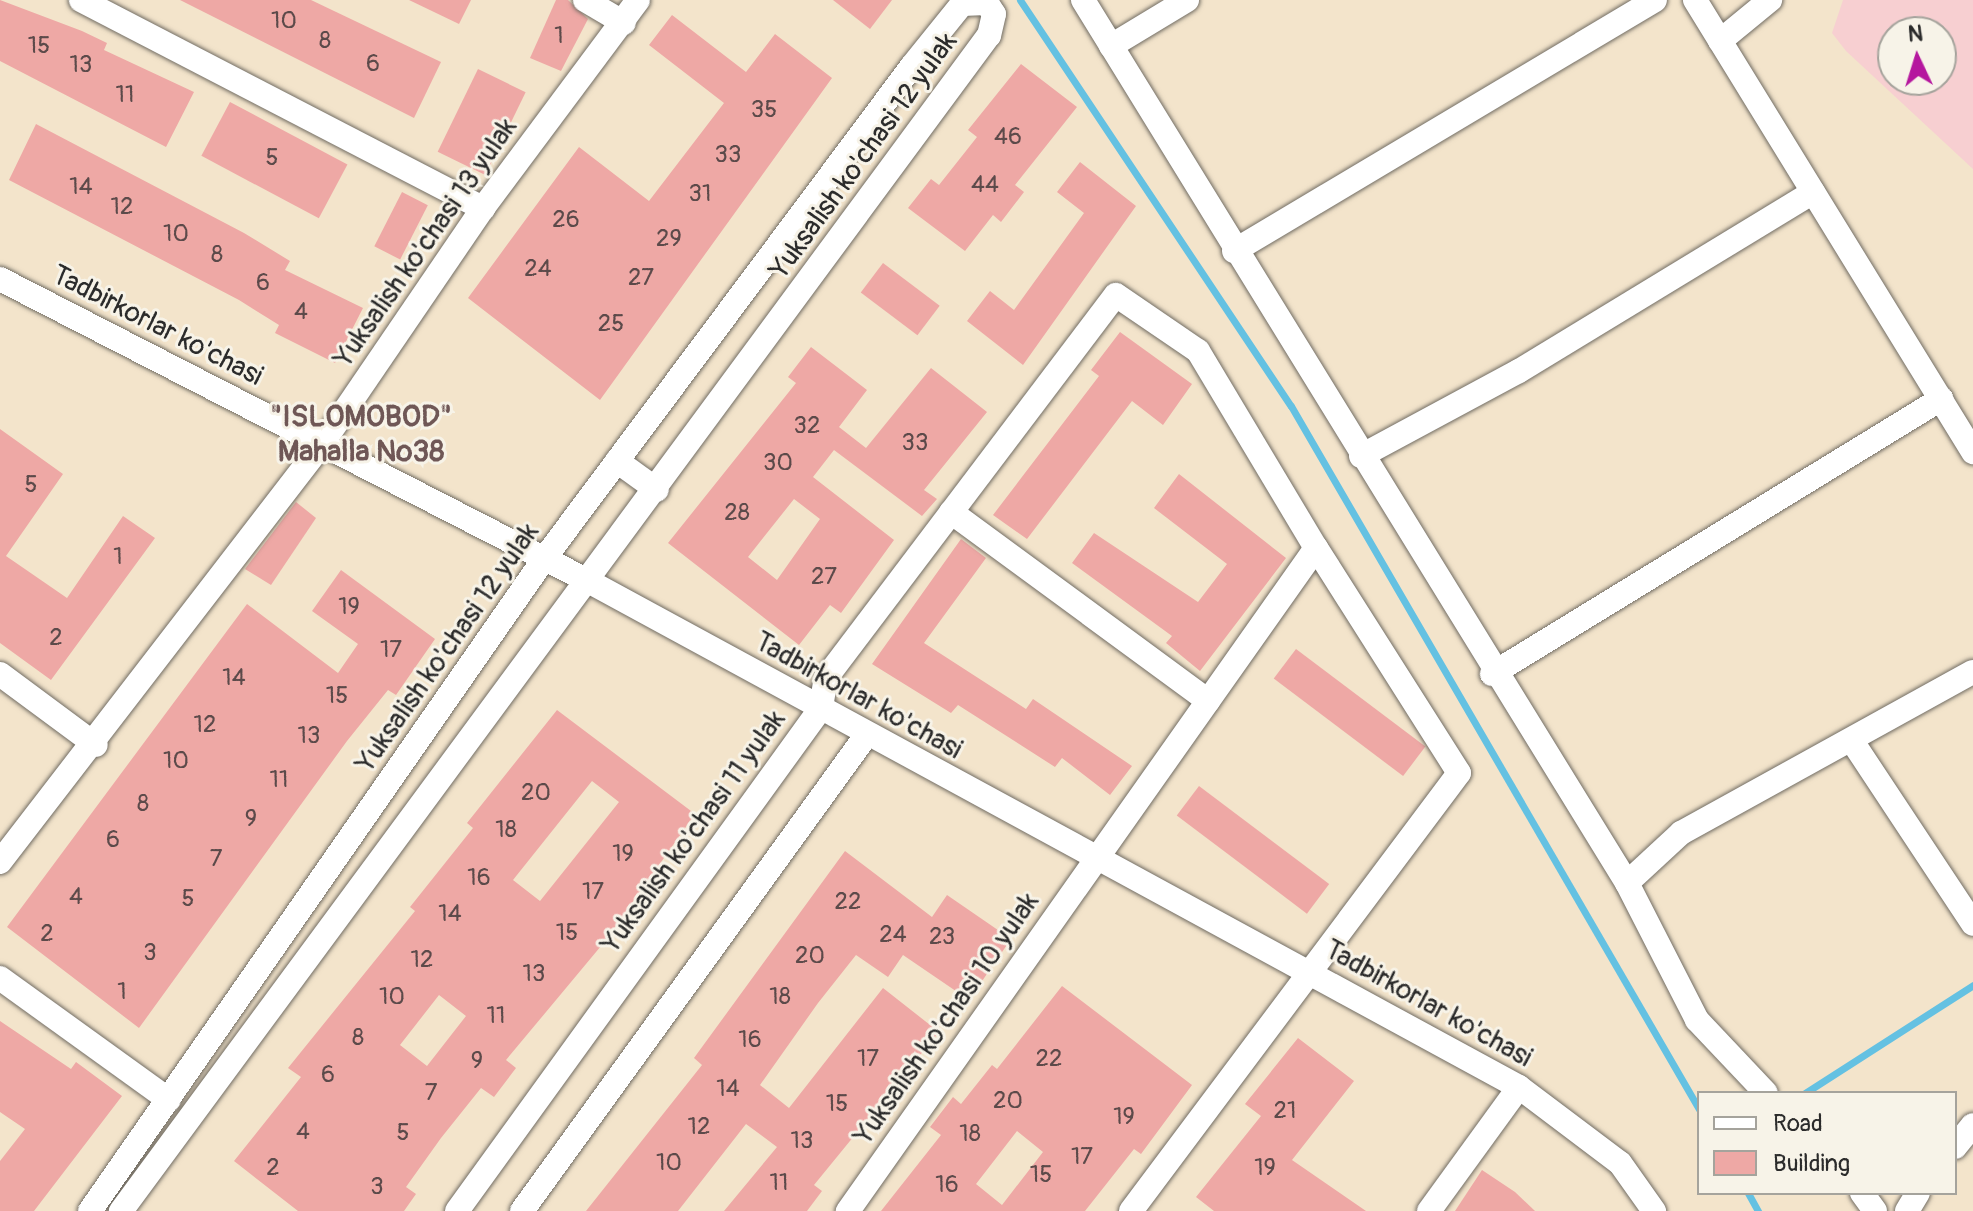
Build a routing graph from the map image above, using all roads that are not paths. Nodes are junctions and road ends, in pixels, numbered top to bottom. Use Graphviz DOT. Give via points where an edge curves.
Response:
graph roads {
  1 [pos="81,0"];
  2 [pos="585,0"];
  3 [pos="638,0"];
  4 [pos="1083,0"];
  5 [pos="1187,0"];
  6 [pos="1655,0"];
  7 [pos="1695,0"];
  8 [pos="1770,0"];
  9 [pos="624,23"];
  10 [pos="1720,41"];
  11 [pos="1111,46"];
  12 [pos="1813,192"];
  13 [pos="483,208"];
  14 [pos="1234,251"];
  15 [pos="0,279"];
  16 [pos="1941,399"];
  17 [pos="322,444"];
  18 [pos="1973,452"];
  19 [pos="1361,456"];
  20 [pos="617,461"];
  21 [pos="657,490"];
  22 [pos="951,512"];
  23 [pos="1316,548"];
  24 [pos="544,559"];
  25 [pos="590,582"];
  26 [pos="1973,672"];
  27 [pos="0,674"];
  28 [pos="1492,674"];
  29 [pos="1208,701"];
  30 [pos="821,708"];
  31 [pos="865,737"];
  32 [pos="1852,741"];
  33 [pos="96,745"];
  34 [pos="1096,861"];
  35 [pos="0,862"];
  36 [pos="1627,883"];
  37 [pos="1973,924"];
  38 [pos="1307,970"];
  39 [pos="0,978"];
  40 [pos="1519,1087"];
  41 [pos="1764,1091"];
  42 [pos="169,1100"];
  43 [pos="1973,1125"];
  44 [pos="1957,1145"];
  45 [pos="98,1208"];
  46 [pos="121,1211"];
  47 [pos="457,1211"];
  48 [pos="522,1211"];
  49 [pos="848,1211"];
  50 [pos="1131,1211"];
  51 [pos="1429,1211"];
  52 [pos="1654,1211"];
  1 -- 13 [label="street"];
  2 -- 9 [label="street"];
  3 -- 9 [label="street, Yuksalish ko'chasi 13 yulak"];
  4 -- 11 [label="street"];
  5 -- 11 [label="street"];
  6 -- 14 [label="street"];
  7 -- 10 [label="street"];
  8 -- 10 [label="street"];
  9 -- 13 [label="street, Yuksalish ko'chasi 13 yulak"];
  10 -- 12 [label="street"];
  11 -- 14 [label="street"];
  12 -- 16 [label="street"];
  12 -- 19 [label="street" via="1519,371"];
  13 -- 17 [label="street, Yuksalish ko'chasi 13 yulak"];
  14 -- 19 [label="street"];
  15 -- 17 [label="street, Tadbirkorlar ko'chasi"];
  16 -- 18 [label="street"];
  16 -- 28 [label="street"];
  17 -- 24 [label="street, Tadbirkorlar ko'chasi"];
  17 -- 33 [label="street, Yuksalish ko'chasi 13 yulak"];
  19 -- 28 [label="street"];
  20 -- 21 [label="street"];
  20 -- 21 [label="street, Yuksalish ko'chasi 12 yulak" via="962,4 987,3 994,14 989,35"];
  20 -- 24 [label="street, Yuksalish ko'chasi 12 yulak"];
  21 -- 25 [label="street, Yuksalish ko'chasi 12 yulak"];
  22 -- 23 [label="street, Yuksalish ko'chasi 11 yulak" via="1116,295 1198,351"];
  22 -- 29 [label="street"];
  22 -- 30 [label="street, Yuksalish ko'chasi 11 yulak" via="826,678"];
  23 -- 29 [label="street"];
  23 -- 38 [label="street" via="1459,773"];
  24 -- 25 [label="street, Tadbirkorlar ko'chasi"];
  24 -- 42 [label="street, Yuksalish ko'chasi 12 yulak"];
  25 -- 30 [label="street, Tadbirkorlar ko'chasi"];
  25 -- 46 [label="street, Yuksalish ko'chasi 12 yulak"];
  26 -- 32 [label="street"];
  27 -- 33 [label="street"];
  28 -- 36 [label="street"];
  29 -- 34 [label="street"];
  30 -- 31 [label="street, Tadbirkorlar ko'chasi"];
  30 -- 47 [label="street, Yuksalish ko'chasi 11 yulak"];
  31 -- 34 [label="street, Tadbirkorlar ko'chasi"];
  31 -- 48 [label="street"];
  32 -- 36 [label="street" via="1681,833"];
  32 -- 37 [label="street"];
  33 -- 35 [label="street, Yuksalish ko'chasi 13 yulak"];
  34 -- 38 [label="street, Tadbirkorlar ko'chasi"];
  34 -- 49 [label="street, Yuksalish ko'chasi 10 yulak"];
  36 -- 41 [label="street" via="1697,1020"];
  38 -- 40 [label="street, Tadbirkorlar ko'chasi"];
  38 -- 50 [label="street"];
  39 -- 42 [label="street"];
  40 -- 51 [label="street"];
  40 -- 52 [label="street, Tadbirkorlar ko'chasi" via="1620,1163"];
  42 -- 45 [label="street, Yuksalish ko'chasi 12 yulak"];
  43 -- 44 [label="street"];
}
